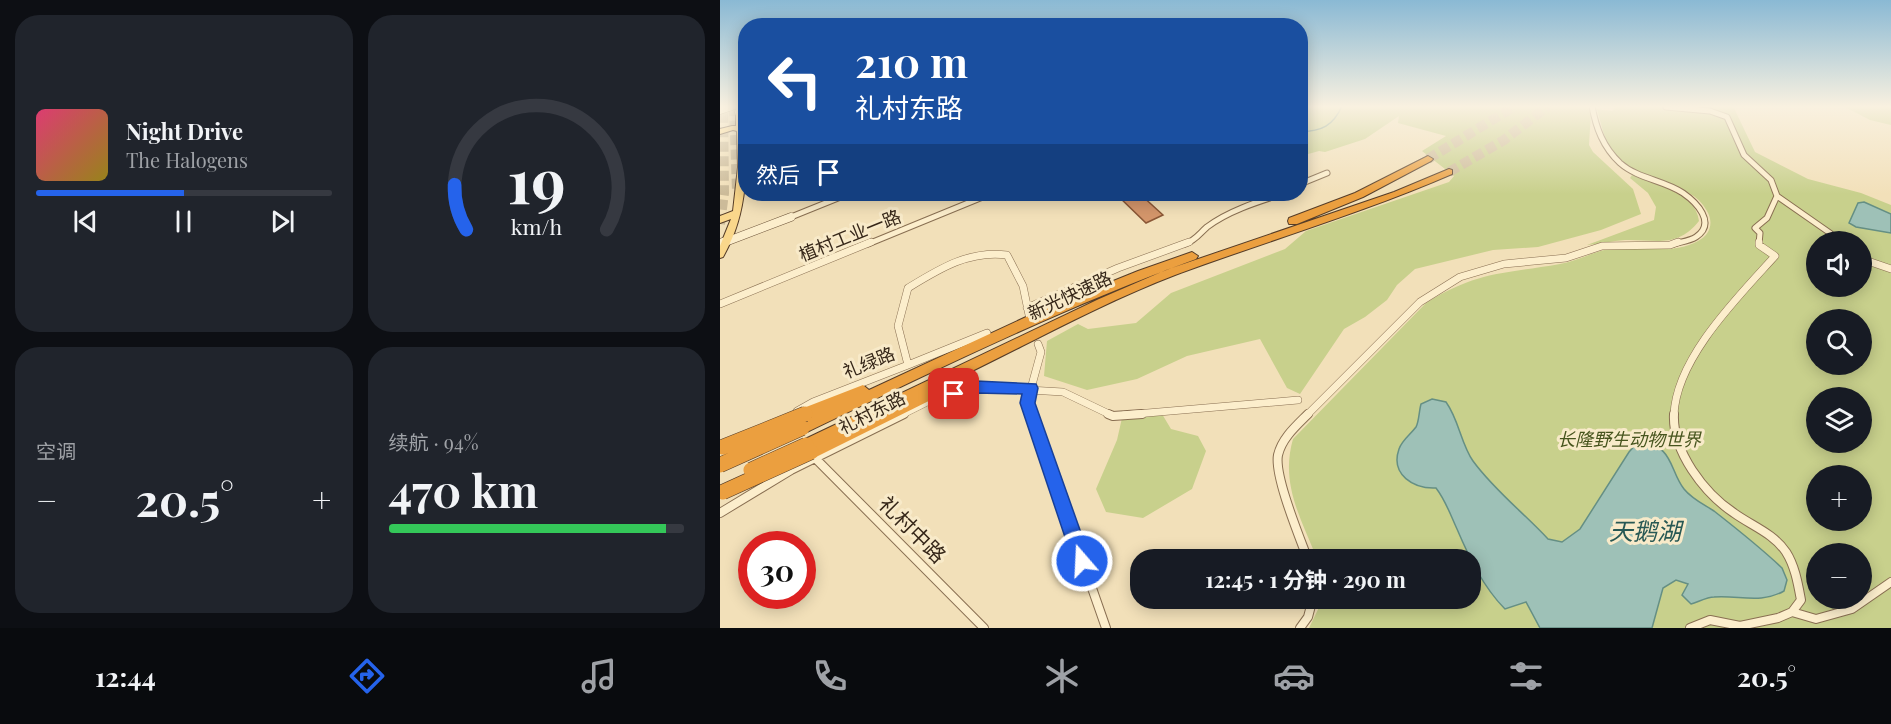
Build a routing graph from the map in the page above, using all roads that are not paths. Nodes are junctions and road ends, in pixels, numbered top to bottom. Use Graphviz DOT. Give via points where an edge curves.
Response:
graph roads {
  1 [pos="1600,135"];
  2 [pos="1735,135"];
  3 [pos="1428,159"];
  4 [pos="1449,172"];
  5 [pos="1327,173"];
  6 [pos="1308,181"];
  7 [pos="1777,196"];
  8 [pos="740,201"];
  9 [pos="831,201"];
  10 [pos="973,201"];
  11 [pos="1260,201"];
  12 [pos="738,212"];
  13 [pos="791,217"];
  14 [pos="720,220"];
  15 [pos="1826,231"];
  16 [pos="724,243"];
  17 [pos="720,255"];
  18 [pos="1872,262"];
  19 [pos="1891,269"];
  20 [pos="720,304"];
  21 [pos="987,333"];
  22 [pos="1038,344"];
  23 [pos="970,348"];
  24 [pos="908,365"];
  25 [pos="1031,388"];
  26 [pos="1298,400"];
  27 [pos="722,448"];
  28 [pos="811,452"];
  29 [pos="720,465"];
  30 [pos="791,470"];
  31 [pos="721,490"];
  32 [pos="720,513"];
  33 [pos="1304,549"];
  34 [pos="1891,582"];
  35 [pos="1310,609"];
  36 [pos="1792,612"];
  37 [pos="984,628"];
  38 [pos="1106,628"];
  39 [pos="1300,628"];
  40 [pos="1690,628"];
  1 -- 33 [label="street" via="1611,154 1633,173 1695,201 1705,219 1703,229 1696,237 1670,245 1602,246 1566,258 1504,264 1460,278 1420,302 1288,434 1278,456 1279,475"];
  2 -- 7 [label="street" via="1744,155 1771,180"];
  3 -- 23 [label="highway, 新光快速路" via="1336,205 1142,273"];
  4 -- 28 [label="highway, 新光快速路" via="1398,194 1133,288 918,401"];
  5 -- 6 [label="street"];
  7 -- 15 [label="street"];
  7 -- 36 [label="street" via="1767,218 1755,228 1760,233 1759,245 1775,256 1717,320 1686,369 1673,415 1675,437 1703,483 1731,511 1769,533 1787,553 1801,600"];
  8 -- 12 [label="main road"];
  9 -- 13 [label="street"];
  10 -- 20 [label="street, 植村工业一路"];
  11 -- 24 [label="street, 礼绿路" via="1208,227 1196,240 1118,268 1028,312 1023,286 1007,255 991,251 954,262 908,288 895,331"];
  12 -- 14 [label="main road"];
  12 -- 16 [label="main road"];
  13 -- 16 [label="street"];
  16 -- 17 [label="main road"];
  18 -- 19 [label="street"];
  21 -- 24 [label="street"];
  22 -- 25 [label="street" via="1041,352"];
  23 -- 27 [label="highway, bridge"];
  23 -- 29 [label="highway, 新光快速路, bridge"];
  24 -- 30 [label="street, 礼绿路" via="796,412"];
  25 -- 26 [label="street, 礼村东路" via="1063,392 1113,416"];
  25 -- 28 [label="street, 礼村东路" via="976,387 931,400"];
  25 -- 38 [label="street" via="1027,403"];
  28 -- 30 [label="street, 礼村东路"];
  28 -- 31 [label="highway, 新光快速路, bridge"];
  28 -- 37 [label="street, 礼村中路"];
  30 -- 32 [label="street, 礼村东路"];
  34 -- 36 [label="street" via="1852,609 1816,619"];
  35 -- 39 [label="street"];
  36 -- 40 [label="street" via="1740,626 1710,620"];
}
